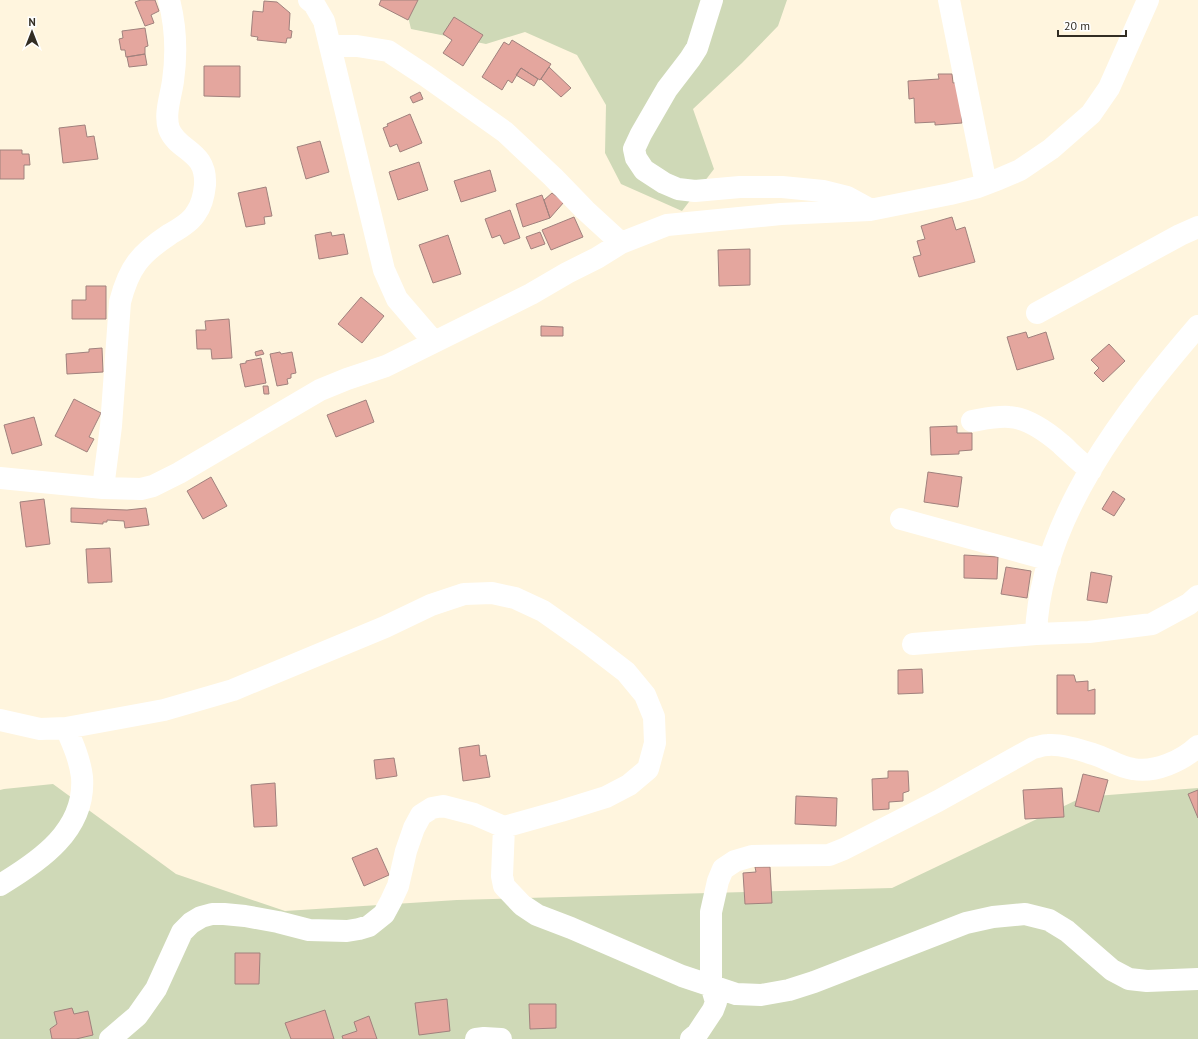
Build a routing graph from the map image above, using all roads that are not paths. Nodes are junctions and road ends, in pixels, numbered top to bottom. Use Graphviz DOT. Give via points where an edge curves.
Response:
graph roads {
  1 [pos="169,0"];
  2 [pos="309,0"];
  3 [pos="712,0"];
  4 [pos="949,0"];
  5 [pos="1148,0"];
  6 [pos="330,46"];
  7 [pos="986,184"];
  8 [pos="870,210"];
  9 [pos="1198,227"];
  10 [pos="621,243"];
  11 [pos="1037,313"];
  12 [pos="1198,326"];
  13 [pos="434,342"];
  14 [pos="972,421"];
  15 [pos="1091,470"];
  16 [pos="0,478"];
  17 [pos="103,488"];
  18 [pos="901,519"];
  19 [pos="1050,560"];
  20 [pos="1198,596"];
  21 [pos="1036,634"];
  22 [pos="913,644"];
  23 [pos="0,720"];
  24 [pos="66,728"];
  25 [pos="1198,746"];
  26 [pos="504,827"];
  27 [pos="0,885"];
  28 [pos="1198,979"];
  29 [pos="711,985"];
  30 [pos="110,1039"];
  31 [pos="476,1039"];
  32 [pos="501,1039"];
  33 [pos="691,1039"];
  1 -- 17 [label="street" via="175,30 176,54 168,111 169,129 175,139 201,163 205,176 204,191 196,215 146,252 136,263 125,283 120,302 111,426"];
  2 -- 6 [label="street" via="324,21"];
  3 -- 8 [label="street" via="697,48 667,90 634,149 636,158 644,170 678,189 695,191 740,187 789,187 824,191 847,197"];
  4 -- 7 [label="street"];
  5 -- 7 [label="street" via="1109,88 1091,114 1051,149 1020,170"];
  6 -- 10 [label="street" via="357,46 388,51 426,76 504,132"];
  6 -- 13 [label="street" via="384,270 397,299"];
  7 -- 8 [label="street"];
  8 -- 10 [label="street" via="781,214 667,225"];
  9 -- 11 [label="street"];
  10 -- 13 [label="street" via="531,294"];
  12 -- 15 [label="street" via="1156,375"];
  13 -- 17 [label="street" via="386,366 320,390 153,486 141,489"];
  14 -- 15 [label="street" via="1010,417 1028,422 1060,443"];
  15 -- 19 [label="street" via="1075,498"];
  16 -- 17 [label="street"];
  18 -- 19 [label="street"];
  19 -- 21 [label="street" via="1037,611"];
  20 -- 21 [label="street" via="1189,604 1152,624 1089,632"];
  21 -- 22 [label="street"];
  23 -- 24 [label="street" via="40,729"];
  24 -- 26 [label="street" via="164,710 233,690 386,627 430,605 464,594 492,593 515,598 543,611 626,672 645,695 654,717 655,743 648,770 629,785 606,797"];
  24 -- 27 [label="street" via="81,771 82,796 79,809 54,846 26,870"];
  25 -- 29 [label="street" via="1174,762 1155,769 1135,770 1116,765 1094,754 1069,748 1048,745 1033,748 844,849 829,854 752,856 735,861 723,869 711,912"];
  26 -- 29 [label="street" via="504,886 522,905 538,915 682,976"];
  26 -- 30 [label="street" via="474,814 443,806 432,808 421,815 406,851 398,886 384,914 369,926 359,929 309,930 278,922 224,914 201,917 182,932 156,989 137,1016"];
  28 -- 29 [label="street" via="1129,979 1112,970 1067,931 1049,920 1025,914 966,923 789,990 761,995 736,994"];
  29 -- 33 [label="street" via="716,1002 697,1034"];
  31 -- 32 [label="street"];
}
